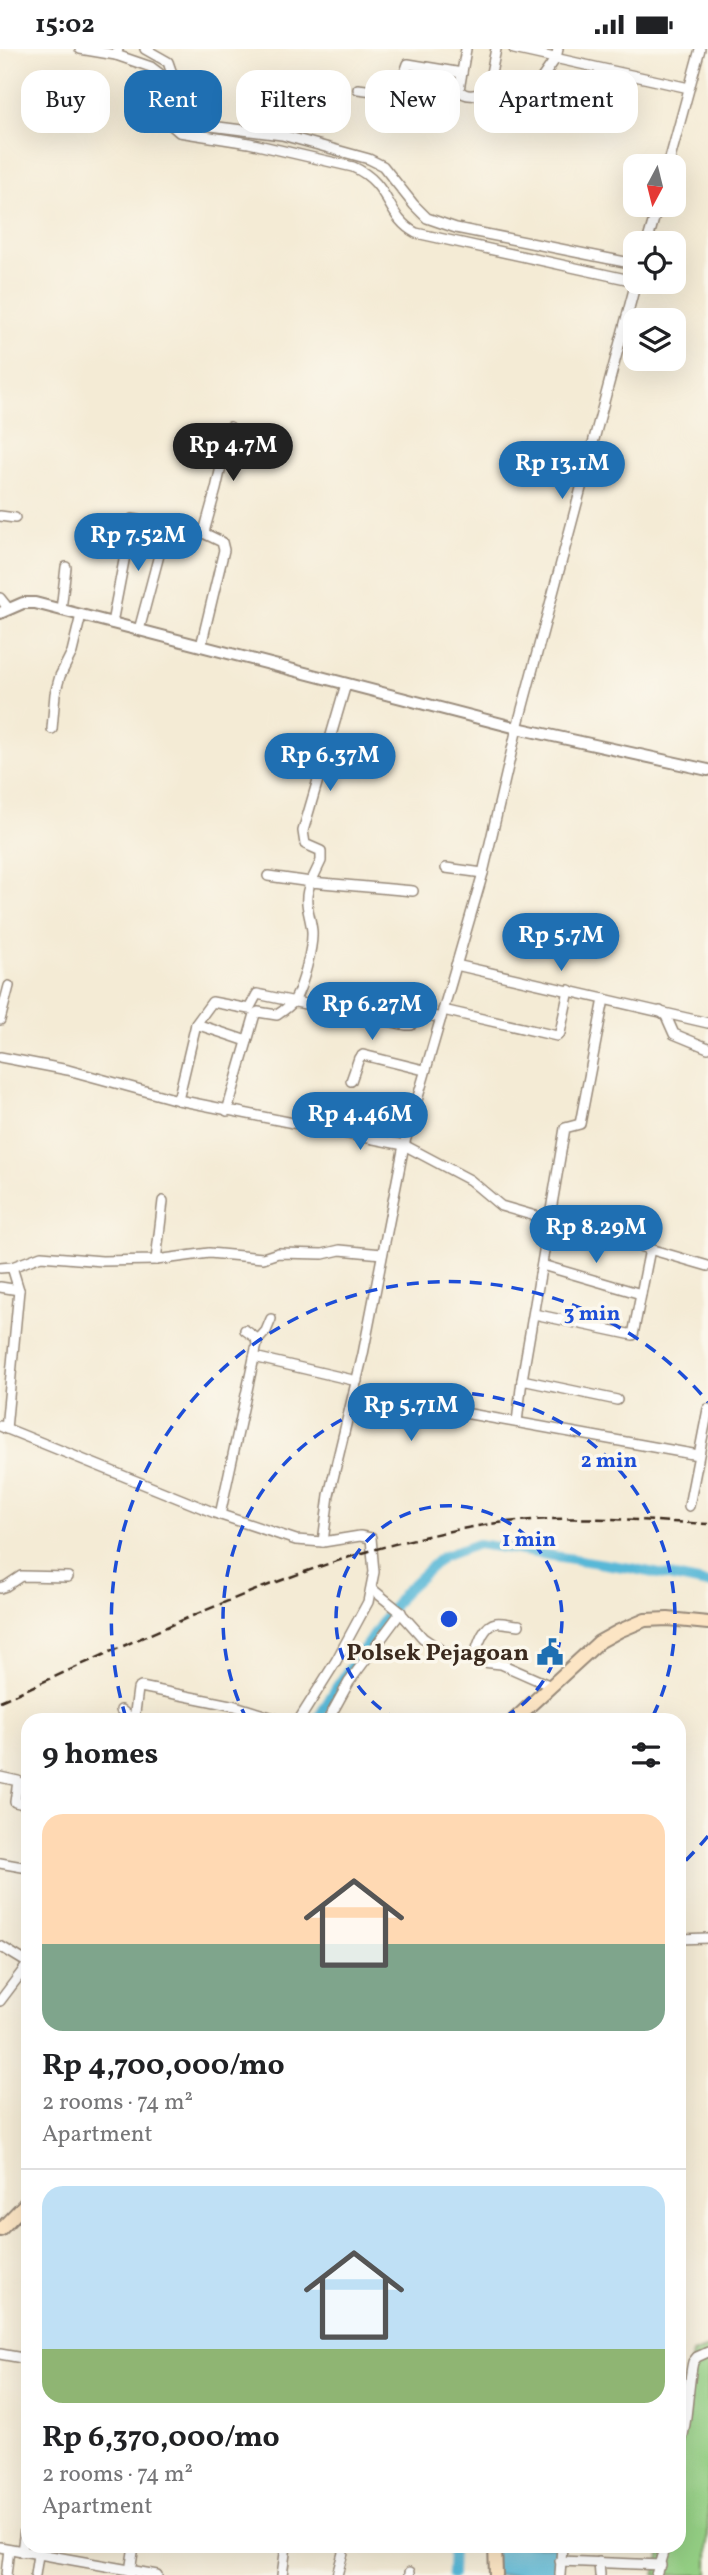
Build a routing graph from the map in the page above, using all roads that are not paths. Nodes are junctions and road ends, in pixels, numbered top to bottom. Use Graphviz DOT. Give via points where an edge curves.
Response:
graph roads {
  1 [pos="80,49"];
  2 [pos="145,49"];
  3 [pos="467,49"];
  4 [pos="496,49"];
  5 [pos="514,49"];
  6 [pos="699,49"];
  7 [pos="117,52"];
  8 [pos="557,54"];
  9 [pos="163,65"];
  10 [pos="407,70"];
  11 [pos="446,70"];
  12 [pos="547,70"];
  13 [pos="462,73"];
  14 [pos="689,88"];
  15 [pos="358,89"];
  16 [pos="365,90"];
  17 [pos="250,136"];
  18 [pos="671,154"];
  19 [pos="412,206"];
  20 [pos="398,214"];
  21 [pos="623,262"];
  22 [pos="623,278"];
  23 [pos="633,294"];
  24 [pos="230,427"];
  25 [pos="0,516"];
  26 [pos="15,517"];
  27 [pos="167,525"];
  28 [pos="204,532"];
  29 [pos="66,567"];
  30 [pos="0,598"];
  31 [pos="61,610"];
  32 [pos="4,611"];
  33 [pos="81,615"];
  34 [pos="112,623"];
  35 [pos="139,630"];
  36 [pos="201,646"];
  37 [pos="346,684"];
  38 [pos="517,727"];
  39 [pos="52,729"];
  40 [pos="708,770"];
  41 [pos="446,868"];
  42 [pos="483,873"];
  43 [pos="268,876"];
  44 [pos="311,882"];
  45 [pos="413,891"];
  46 [pos="456,965"];
  47 [pos="9,986"];
  48 [pos="569,990"];
  49 [pos="604,999"];
  50 [pos="294,1000"];
  51 [pos="660,1011"];
  52 [pos="442,1014"];
  53 [pos="0,1020"];
  54 [pos="708,1023"];
  55 [pos="196,1024"];
  56 [pos="708,1036"];
  57 [pos="247,1041"];
  58 [pos="706,1047"];
  59 [pos="0,1057"];
  60 [pos="424,1070"];
  61 [pos="351,1081"];
  62 [pos="178,1100"];
  63 [pos="227,1111"];
  64 [pos="404,1145"];
  65 [pos="163,1201"];
  66 [pos="550,1220"];
  67 [pos="650,1249"];
  68 [pos="382,1254"];
  69 [pos="156,1260"];
  70 [pos="542,1265"];
  71 [pos="708,1266"];
  72 [pos="12,1267"];
  73 [pos="0,1268"];
  74 [pos="0,1287"];
  75 [pos="19,1290"];
  76 [pos="641,1294"];
  77 [pos="534,1314"];
  78 [pos="271,1319"];
  79 [pos="245,1330"];
  80 [pos="257,1342"];
  81 [pos="254,1357"];
  82 [pos="357,1381"];
  83 [pos="522,1381"];
  84 [pos="617,1400"];
  85 [pos="708,1409"];
  86 [pos="351,1410"];
  87 [pos="517,1422"];
  88 [pos="3,1428"];
  89 [pos="698,1455"];
  90 [pos="689,1506"];
  91 [pos="220,1515"];
  92 [pos="323,1542"];
  93 [pos="68,1577"];
  94 [pos="0,1588"];
  95 [pos="372,1588"];
  96 [pos="400,1611"];
  97 [pos="708,1623"];
  98 [pos="519,1625"];
  99 [pos="473,1661"];
  100 [pos="551,1686"];
  101 [pos="121,1710"];
  102 [pos="125,1713"];
  103 [pos="134,1713"];
  104 [pos="258,1713"];
  105 [pos="303,1713"];
  106 [pos="332,1713"];
  107 [pos="522,1713"];
  108 [pos="0,1777"];
  109 [pos="21,1803"];
  110 [pos="0,1863"];
  111 [pos="21,1867"];
  112 [pos="708,1938"];
  113 [pos="686,1939"];
  114 [pos="0,1946"];
  115 [pos="21,1959"];
  116 [pos="21,1972"];
  117 [pos="0,2001"];
  118 [pos="21,2208"];
  119 [pos="0,2230"];
  120 [pos="708,2351"];
  121 [pos="0,2354"];
  122 [pos="21,2357"];
  123 [pos="686,2401"];
  124 [pos="5,2548"];
  125 [pos="32,2553"];
  126 [pos="133,2553"];
  127 [pos="285,2553"];
  128 [pos="342,2553"];
  129 [pos="495,2553"];
  130 [pos="561,2553"];
  131 [pos="664,2553"];
  132 [pos="37,2554"];
  133 [pos="560,2561"];
  134 [pos="599,2562"];
  135 [pos="661,2565"];
  136 [pos="130,2571"];
  137 [pos="144,2574"];
  138 [pos="6,2575"];
  139 [pos="35,2575"];
  140 [pos="157,2575"];
  141 [pos="282,2575"];
  142 [pos="337,2575"];
  143 [pos="496,2575"];
  144 [pos="560,2575"];
  145 [pos="600,2575"];
  146 [pos="656,2575"];
  1 -- 7 [label="street"];
  2 -- 9 [label="street"];
  3 -- 13 [label="street"];
  4 -- 13 [label="street" via="488,88 483,92 463,93"];
  5 -- 8 [label="street"];
  6 -- 14 [label="street"];
  7 -- 9 [label="street"];
  8 -- 12 [label="street"];
  8 -- 14 [label="street"];
  9 -- 17 [label="street" via="195,124"];
  9 -- 17 [label="street" via="174,129 184,134"];
  10 -- 11 [label="street" via="410,63"];
  14 -- 18 [label="street"];
  15 -- 16 [label="street"];
  17 -- 19 [label="street" via="282,135 369,159 383,166"];
  17 -- 20 [label="street" via="366,173"];
  19 -- 20 [label="street"];
  19 -- 21 [label="street" via="427,218 456,228"];
  20 -- 22 [label="street" via="408,228 427,236"];
  23 -- 38 [label="street"];
  24 -- 28 [label="street"];
  25 -- 26 [label="street"];
  27 -- 28 [label="street"];
  27 -- 34 [label="street" via="132,519"];
  27 -- 35 [label="street"];
  28 -- 36 [label="street" via="222,542 224,550"];
  29 -- 31 [label="street"];
  30 -- 32 [label="street"];
  31 -- 32 [label="street" via="23,603"];
  31 -- 33 [label="street"];
  33 -- 34 [label="street"];
  33 -- 39 [label="street" via="55,694"];
  34 -- 35 [label="street"];
  35 -- 36 [label="street"];
  36 -- 37 [label="street"];
  37 -- 38 [label="street"];
  37 -- 44 [label="street" via="303,831 305,843 321,851 323,857"];
  38 -- 40 [label="street"];
  38 -- 42 [label="street"];
  41 -- 42 [label="street"];
  42 -- 46 [label="street"];
  43 -- 44 [label="street"];
  44 -- 45 [label="street"];
  44 -- 50 [label="street" via="306,902 311,950"];
  46 -- 48 [label="street"];
  46 -- 52 [label="street"];
  47 -- 53 [label="street"];
  48 -- 49 [label="street"];
  48 -- 52 [label="street" via="557,1036"];
  49 -- 51 [label="street"];
  49 -- 66 [label="street" via="580,1125 565,1128"];
  50 -- 52 [label="street" via="407,1025 415,1013"];
  50 -- 55 [label="street" via="257,994 244,1010 212,1002"];
  50 -- 57 [label="street" via="277,1015 256,1012"];
  51 -- 54 [label="street"];
  51 -- 58 [label="street" via="674,1034"];
  52 -- 60 [label="street"];
  55 -- 57 [label="street"];
  55 -- 62 [label="street"];
  56 -- 58 [label="street"];
  57 -- 63 [label="street"];
  59 -- 62 [label="street"];
  60 -- 61 [label="street" via="363,1055"];
  60 -- 64 [label="street"];
  62 -- 63 [label="street"];
  63 -- 64 [label="street"];
  64 -- 66 [label="street" via="466,1177 501,1206"];
  64 -- 68 [label="street"];
  65 -- 69 [label="street"];
  66 -- 67 [label="street"];
  66 -- 70 [label="street"];
  67 -- 71 [label="street"];
  67 -- 76 [label="street"];
  68 -- 69 [label="street" via="340,1250 262,1258 209,1253"];
  68 -- 82 [label="street"];
  69 -- 72 [label="street" via="41,1256"];
  70 -- 76 [label="street"];
  70 -- 77 [label="street"];
  72 -- 73 [label="street"];
  72 -- 75 [label="street"];
  74 -- 75 [label="street"];
  75 -- 88 [label="street"];
  76 -- 77 [label="street" via="633,1335"];
  77 -- 83 [label="street"];
  78 -- 80 [label="street"];
  79 -- 80 [label="street"];
  80 -- 81 [label="street"];
  81 -- 82 [label="street"];
  81 -- 91 [label="street"];
  82 -- 86 [label="street"];
  83 -- 84 [label="street"];
  83 -- 87 [label="street"];
  85 -- 89 [label="street"];
  86 -- 87 [label="street" via="411,1429 426,1409"];
  86 -- 92 [label="street" via="329,1495"];
  87 -- 89 [label="street"];
  88 -- 91 [label="street"];
  89 -- 90 [label="street"];
  91 -- 92 [label="street" via="296,1540"];
  92 -- 95 [label="street" via="371,1538"];
  93 -- 94 [label="street" via="21,1576"];
  95 -- 96 [label="street"];
  95 -- 105 [label="street" via="336,1661"];
  96 -- 99 [label="street" via="430,1643"];
  96 -- 106 [label="street"];
  97 -- 100 [label="main road" via="645,1620 599,1642"];
  98 -- 99 [label="street" via="490,1626"];
  99 -- 100 [label="street" via="501,1664"];
  100 -- 107 [label="main road"];
  101 -- 102 [label="street"];
  103 -- 104 [label="street" via="140,1687"];
  108 -- 109 [label="street" via="18,1781 15,1802"];
  110 -- 111 [label="street"];
  112 -- 113 [label="street"];
  114 -- 115 [label="street"];
  116 -- 117 [label="street"];
  118 -- 119 [label="main road"];
  120 -- 123 [label="street" via="693,2362"];
  121 -- 122 [label="street"];
  124 -- 138 [label="street"];
  125 -- 132 [label="street"];
  126 -- 136 [label="street"];
  127 -- 141 [label="street"];
  128 -- 142 [label="street"];
  129 -- 143 [label="main road"];
  130 -- 133 [label="street"];
  131 -- 135 [label="street"];
  132 -- 136 [label="street"];
  132 -- 139 [label="street"];
  133 -- 134 [label="street"];
  133 -- 144 [label="street"];
  134 -- 135 [label="street"];
  134 -- 145 [label="street"];
  135 -- 146 [label="street"];
  136 -- 137 [label="street"];
  137 -- 140 [label="street"];
}
